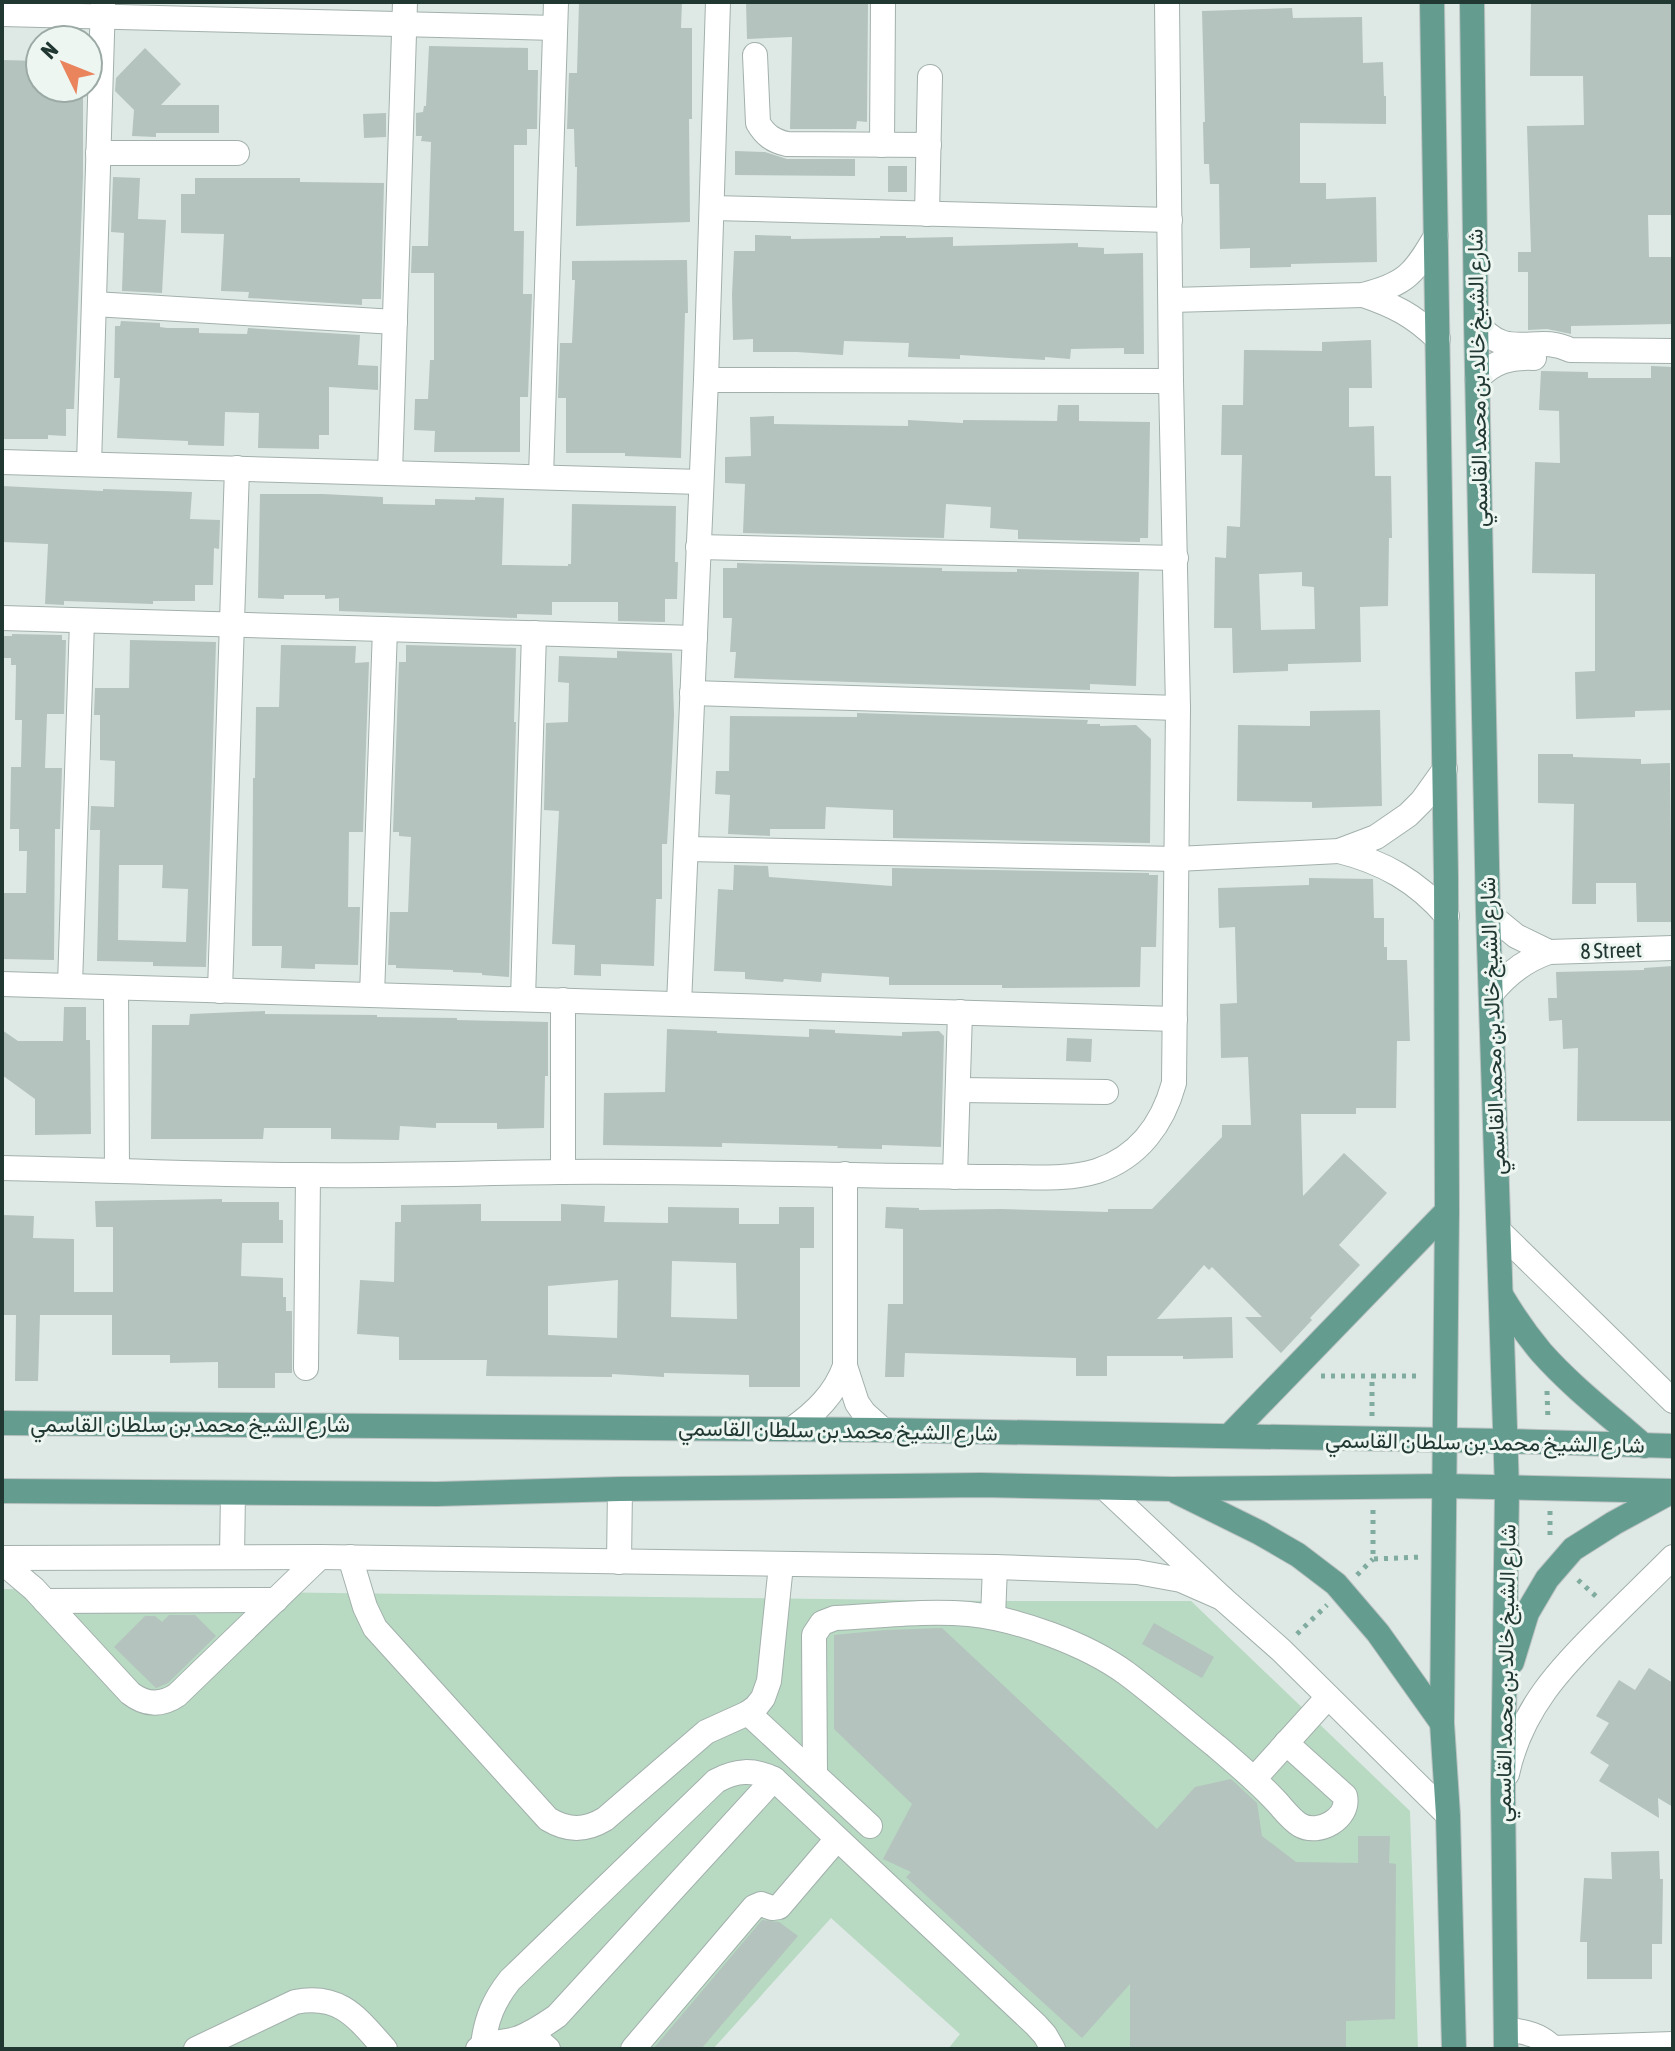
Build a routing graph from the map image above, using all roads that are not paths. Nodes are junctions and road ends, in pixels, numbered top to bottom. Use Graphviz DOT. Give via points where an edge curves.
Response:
graph roads {
  1 [pos="556,2"];
  2 [pos="718,2"];
  3 [pos="883,2"];
  4 [pos="1167,2"];
  5 [pos="1432,2"];
  6 [pos="1472,2"];
  7 [pos="103,9"];
  8 [pos="255,11"];
  9 [pos="405,13"];
  10 [pos="2,14"];
  11 [pos="555,28"];
  12 [pos="755,55"];
  13 [pos="930,77"];
  14 [pos="882,145"];
  15 [pos="929,145"];
  16 [pos="98,153"];
  17 [pos="237,153"];
  18 [pos="712,208"];
  19 [pos="927,214"];
  20 [pos="1170,220"];
  21 [pos="1436,236"];
  22 [pos="1363,295"];
  23 [pos="1171,300"];
  24 [pos="94,304"];
  25 [pos="1476,321"];
  26 [pos="395,322"];
  27 [pos="1438,339"];
  28 [pos="1570,350"];
  29 [pos="1673,351"];
  30 [pos="1477,379"];
  31 [pos="706,380"];
  32 [pos="1171,381"];
  33 [pos="2,462"];
  34 [pos="89,464"];
  35 [pos="237,468"];
  36 [pos="390,473"];
  37 [pos="541,477"];
  38 [pos="701,482"];
  39 [pos="698,547"];
  40 [pos="1176,558"];
  41 [pos="2,618"];
  42 [pos="82,621"];
  43 [pos="232,624"];
  44 [pos="385,629"];
  45 [pos="534,633"];
  46 [pos="695,638"];
  47 [pos="692,693"];
  48 [pos="1178,708"];
  49 [pos="1445,769"];
  50 [pos="686,849"];
  51 [pos="1339,851"];
  52 [pos="1177,859"];
  53 [pos="1488,913"];
  54 [pos="1447,916"];
  55 [pos="1673,948"];
  56 [pos="1549,952"];
  57 [pos="2,984"];
  58 [pos="70,985"];
  59 [pos="116,988"];
  60 [pos="220,991"];
  61 [pos="1491,994"];
  62 [pos="372,995"];
  63 [pos="523,999"];
  64 [pos="563,1000"];
  65 [pos="679,1004"];
  66 [pos="960,1012"];
  67 [pos="1175,1019"];
  68 [pos="958,1090"];
  69 [pos="1106,1092"];
  70 [pos="2,1168"];
  71 [pos="117,1171"];
  72 [pos="563,1172"];
  73 [pos="845,1174"];
  74 [pos="308,1175"];
  75 [pos="955,1177"];
  76 [pos="1447,1211"];
  77 [pos="1499,1231"];
  78 [pos="1501,1295"];
  79 [pos="845,1366"];
  80 [pos="306,1368"];
  81 [pos="1673,1401"];
  82 [pos="2,1423"];
  83 [pos="792,1429"];
  84 [pos="883,1430"];
  85 [pos="1229,1436"];
  86 [pos="1444,1440"];
  87 [pos="1505,1441"];
  88 [pos="1644,1446"];
  89 [pos="1673,1446"];
  90 [pos="1444,1486"];
  91 [pos="1105,1488"];
  92 [pos="620,1489"];
  93 [pos="1172,1489"];
  94 [pos="1507,1489"];
  95 [pos="2,1491"];
  96 [pos="1673,1491"];
  97 [pos="233,1493"];
  98 [pos="232,1557"];
  99 [pos="320,1557"];
  100 [pos="350,1557"];
  101 [pos="1673,1557"];
  102 [pos="2,1560"];
  103 [pos="619,1562"];
  104 [pos="781,1565"];
  105 [pos="995,1567"];
  106 [pos="1222,1598"];
  107 [pos="276,1600"];
  108 [pos="45,1601"];
  109 [pos="993,1617"];
  110 [pos="1503,1695"];
  111 [pos="1328,1697"];
  112 [pos="748,1713"];
  113 [pos="1442,1723"];
  114 [pos="1286,1743"];
  115 [pos="815,1775"];
  116 [pos="774,1779"];
  117 [pos="1254,1779"];
  118 [pos="1503,1791"];
  119 [pos="1448,1815"];
  120 [pos="870,1826"];
  121 [pos="837,1839"];
  122 [pos="1506,2039"];
  123 [pos="539,2041"];
  124 [pos="1673,2044"];
  125 [pos="480,2047"];
  126 [pos="1553,2048"];
  127 [pos="196,2049"];
  128 [pos="385,2049"];
  129 [pos="633,2049"];
  130 [pos="1053,2049"];
  131 [pos="1454,2049"];
  1 -- 11 [label="street"];
  2 -- 18 [label="street"];
  3 -- 14 [label="street"];
  4 -- 20 [label="street"];
  5 -- 21 [label="main road, شارع الشيخ خالد بن محمد القاسمي"];
  6 -- 25 [label="main road, شارع الشيخ خالد بن محمد القاسمي"];
  7 -- 8 [label="street"];
  7 -- 10 [label="street"];
  7 -- 16 [label="street"];
  8 -- 9 [label="street"];
  9 -- 11 [label="street"];
  9 -- 26 [label="street"];
  11 -- 37 [label="street"];
  12 -- 14 [label="street" via="758,123 770,137 787,144"];
  13 -- 15 [label="street"];
  14 -- 15 [label="street"];
  15 -- 19 [label="street"];
  16 -- 17 [label="street"];
  16 -- 24 [label="street"];
  18 -- 19 [label="street"];
  18 -- 31 [label="street"];
  19 -- 20 [label="street"];
  20 -- 23 [label="street"];
  21 -- 22 [label="street" via="1405,279"];
  21 -- 27 [label="main road, شارع الشيخ خالد بن محمد القاسمي"];
  22 -- 23 [label="street"];
  22 -- 27 [label="street" via="1398,308"];
  23 -- 32 [label="street"];
  24 -- 26 [label="street"];
  24 -- 34 [label="street"];
  25 -- 28 [label="street" via="1501,343"];
  25 -- 30 [label="main road, شارع الشيخ خالد بن محمد القاسمي"];
  26 -- 36 [label="street"];
  27 -- 49 [label="main road, شارع الشيخ خالد بن محمد القاسمي"];
  28 -- 29 [label="street"];
  28 -- 30 [label="street" via="1558,357 1505,359"];
  30 -- 53 [label="main road, شارع الشيخ خالد بن محمد القاسمي"];
  31 -- 32 [label="street"];
  31 -- 38 [label="street"];
  32 -- 40 [label="street"];
  33 -- 34 [label="street"];
  34 -- 35 [label="street"];
  35 -- 36 [label="street"];
  35 -- 43 [label="street"];
  36 -- 37 [label="street"];
  37 -- 38 [label="street"];
  38 -- 39 [label="street"];
  39 -- 40 [label="street"];
  39 -- 46 [label="street"];
  40 -- 48 [label="street"];
  41 -- 42 [label="street"];
  42 -- 43 [label="street"];
  42 -- 58 [label="street"];
  43 -- 44 [label="street"];
  43 -- 60 [label="street"];
  44 -- 45 [label="street"];
  44 -- 62 [label="street"];
  45 -- 46 [label="street"];
  45 -- 63 [label="street"];
  46 -- 47 [label="street"];
  47 -- 48 [label="street"];
  47 -- 50 [label="street"];
  48 -- 52 [label="street"];
  49 -- 51 [label="street" via="1408,815 1376,837"];
  49 -- 54 [label="main road, شارع الشيخ خالد بن محمد القاسمي"];
  50 -- 52 [label="street"];
  50 -- 65 [label="street"];
  51 -- 52 [label="street"];
  51 -- 54 [label="street" via="1399,873"];
  52 -- 67 [label="street"];
  53 -- 56 [label="street, 8 Street" via="1516,936"];
  53 -- 61 [label="main road, شارع الشيخ خالد بن محمد القاسمي"];
  54 -- 76 [label="main road, شارع الشيخ خالد بن محمد القاسمي"];
  55 -- 56 [label="street, 8 Street"];
  56 -- 61 [label="street, 8 Street" via="1510,972"];
  57 -- 58 [label="street"];
  58 -- 59 [label="street"];
  59 -- 60 [label="street"];
  59 -- 71 [label="street"];
  60 -- 62 [label="street"];
  61 -- 77 [label="main road, شارع الشيخ خالد بن محمد القاسمي"];
  62 -- 63 [label="street"];
  63 -- 64 [label="street"];
  64 -- 65 [label="street"];
  64 -- 72 [label="street"];
  65 -- 66 [label="street"];
  66 -- 67 [label="street"];
  66 -- 68 [label="street"];
  67 -- 75 [label="street" via="1174,1083 1160,1120 1134,1151 1079,1176"];
  68 -- 69 [label="street"];
  68 -- 75 [label="street"];
  70 -- 71 [label="street"];
  71 -- 74 [label="street"];
  72 -- 73 [label="street"];
  72 -- 74 [label="street"];
  73 -- 75 [label="street"];
  73 -- 79 [label="street"];
  74 -- 80 [label="street"];
  76 -- 85 [label="main road"];
  76 -- 86 [label="main road, شارع الشيخ خالد بن محمد القاسمي"];
  77 -- 78 [label="main road, شارع الشيخ خالد بن محمد القاسمي"];
  77 -- 81 [label="street"];
  78 -- 87 [label="main road, شارع الشيخ خالد بن محمد القاسمي"];
  78 -- 88 [label="main road" via="1553,1365"];
  79 -- 83 [label="street" via="824,1402"];
  79 -- 84 [label="street" via="857,1403"];
  82 -- 83 [label="main road, شارع الشيخ محمد بن سلطان القاسمي"];
  83 -- 84 [label="main road, شارع الشيخ محمد بن سلطان القاسمي"];
  84 -- 85 [label="main road, شارع الشيخ محمد بن سلطان القاسمي"];
  85 -- 86 [label="main road, شارع الشيخ محمد بن سلطان القاسمي"];
  86 -- 87 [label="main road, شارع الشيخ محمد بن سلطان القاسمي"];
  86 -- 90 [label="main road, شارع الشيخ خالد بن محمد القاسمي"];
  87 -- 88 [label="main road, شارع الشيخ محمد بن سلطان القاسمي"];
  87 -- 94 [label="main road, شارع الشيخ خالد بن محمد القاسمي"];
  88 -- 89 [label="main road, شارع الشيخ محمد بن سلطان القاسمي"];
  90 -- 93 [label="main road, شارع الشيخ محمد بن سلطان القاسمي"];
  90 -- 94 [label="main road, شارع الشيخ محمد بن سلطان القاسمي"];
  90 -- 113 [label="main road, شارع الشيخ خالد بن محمد القاسمي"];
  91 -- 92 [label="main road, شارع الشيخ محمد بن سلطان القاسمي"];
  91 -- 93 [label="main road, شارع الشيخ محمد بن سلطان القاسمي"];
  91 -- 106 [label="street"];
  92 -- 97 [label="main road, شارع الشيخ محمد بن سلطان القاسمي"];
  92 -- 103 [label="street"];
  93 -- 113 [label="main road" via="1273,1540 1336,1584"];
  94 -- 96 [label="main road, شارع الشيخ محمد بن سلطان القاسمي"];
  94 -- 110 [label="main road, شارع الشيخ خالد بن محمد القاسمي"];
  95 -- 97 [label="main road, شارع الشيخ محمد بن سلطان القاسمي"];
  96 -- 110 [label="main road" via="1573,1549 1547,1579 1527,1613"];
  97 -- 98 [label="street"];
  98 -- 99 [label="street"];
  98 -- 102 [label="street"];
  99 -- 100 [label="street"];
  99 -- 107 [label="street"];
  100 -- 103 [label="street"];
  100 -- 112 [label="street" via="375,1628 530,1801 558,1825 582,1828 605,1819 706,1732"];
  101 -- 118 [label="street" via="1554,1676 1521,1731"];
  102 -- 108 [label="street"];
  103 -- 104 [label="street"];
  104 -- 105 [label="street"];
  104 -- 112 [label="street" via="769,1681 763,1698"];
  105 -- 106 [label="street" via="1137,1572 1181,1580"];
  105 -- 109 [label="street"];
  106 -- 111 [label="street"];
  107 -- 108 [label="street"];
  107 -- 108 [label="street" via="177,1695 162,1703 130,1693"];
  109 -- 115 [label="street" via="941,1614 835,1618 822,1623 814,1635"];
  109 -- 117 [label="street" via="1104,1659"];
  110 -- 118 [label="main road, شارع الشيخ خالد بن محمد القاسمي"];
  111 -- 114 [label="street"];
  111 -- 119 [label="street"];
  112 -- 115 [label="street"];
  113 -- 119 [label="main road, شارع الشيخ خالد بن محمد القاسمي"];
  114 -- 117 [label="street"];
  114 -- 117 [label="street" via="1345,1796 1347,1806 1341,1815 1322,1827 1302,1826"];
  115 -- 120 [label="street"];
  116 -- 121 [label="street"];
  116 -- 123 [label="street"];
  116 -- 125 [label="street" via="745,1771 716,1781 510,1980 494,2003"];
  118 -- 122 [label="main road, شارع الشيخ خالد بن محمد القاسمي"];
  119 -- 131 [label="main road, شارع الشيخ خالد بن محمد القاسمي"];
  121 -- 129 [label="street" via="782,1905 754,1907"];
  121 -- 130 [label="street" via="1036,2025"];
  122 -- 126 [label="street" via="1529,2033"];
  123 -- 125 [label="street" via="515,2039"];
  124 -- 126 [label="street"];
  127 -- 128 [label="street" via="308,2000 346,2009"];
}
